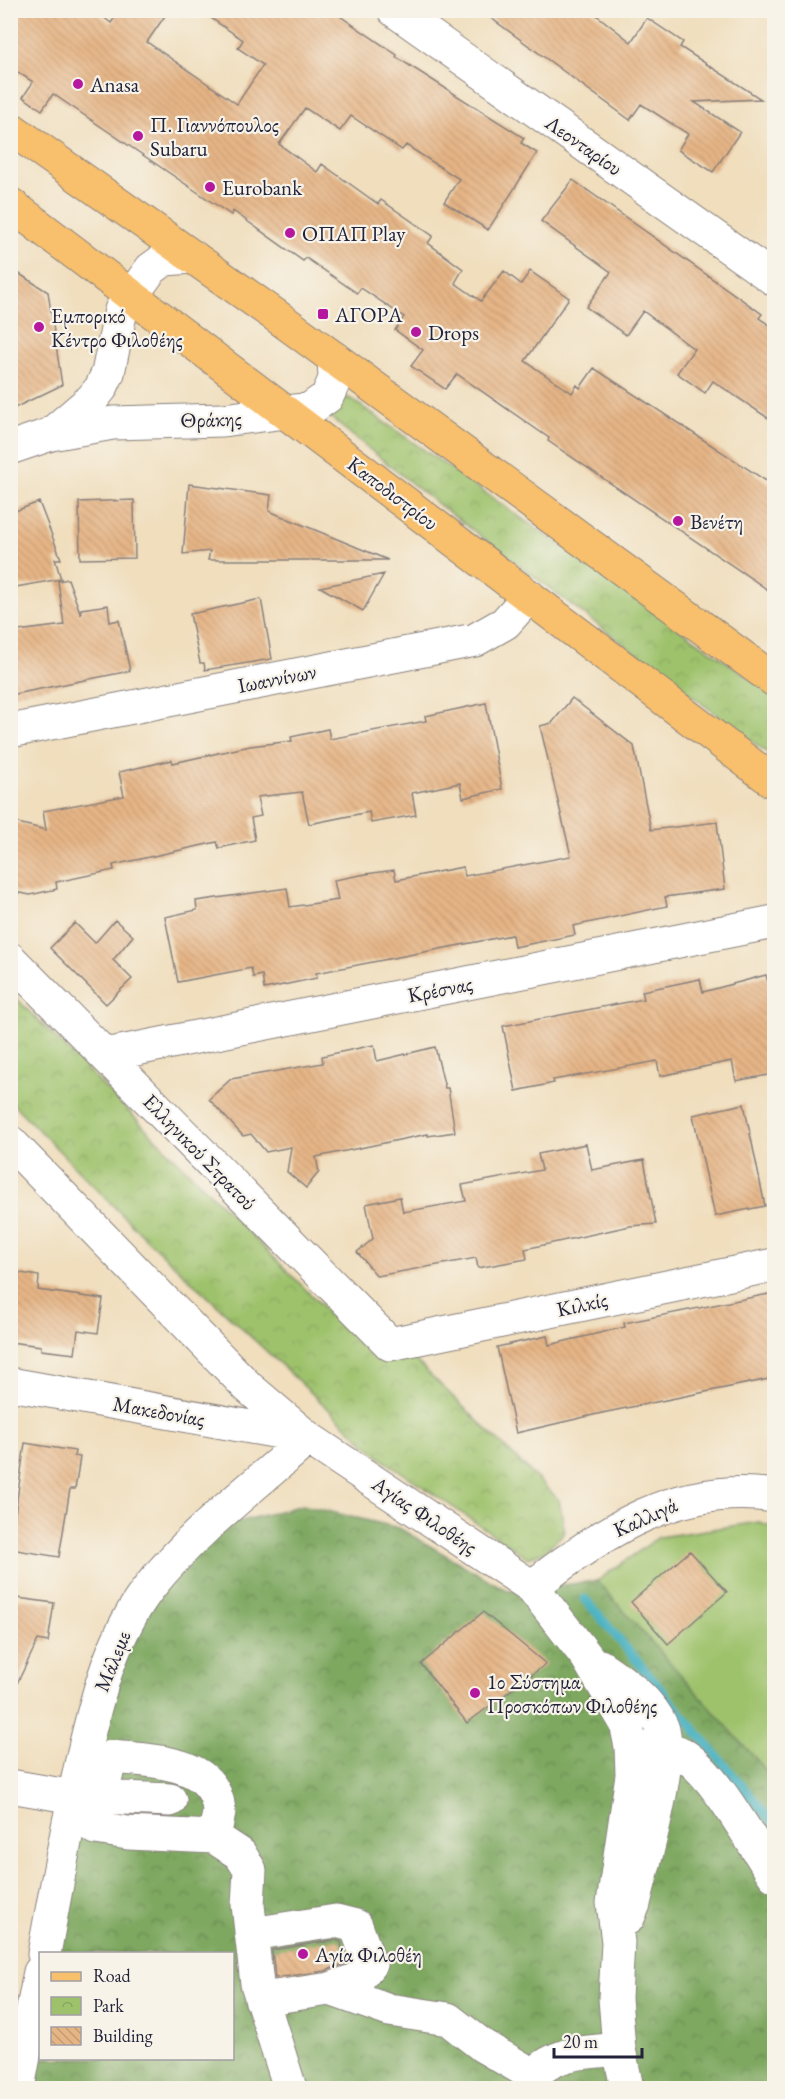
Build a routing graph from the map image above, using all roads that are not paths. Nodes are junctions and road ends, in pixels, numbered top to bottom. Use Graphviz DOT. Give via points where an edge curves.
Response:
graph roads {
  1 [pos="394,10"];
  2 [pos="10,128"];
  3 [pos="10,204"];
  4 [pos="194,257"];
  5 [pos="774,279"];
  6 [pos="131,295"];
  7 [pos="334,358"];
  8 [pos="288,414"];
  9 [pos="51,434"];
  10 [pos="10,448"];
  11 [pos="529,596"];
  12 [pos="774,680"];
  13 [pos="10,731"];
  14 [pos="774,782"];
  15 [pos="774,922"];
  16 [pos="10,959"];
  17 [pos="106,1055"];
  18 [pos="10,1142"];
  19 [pos="774,1265"];
  20 [pos="390,1344"];
  21 [pos="10,1384"];
  22 [pos="248,1387"];
  23 [pos="236,1424"];
  24 [pos="308,1438"];
  25 [pos="774,1496"];
  26 [pos="532,1587"];
  27 [pos="587,1657"];
  28 [pos="631,1747"];
  29 [pos="666,1748"];
  30 [pos="10,1786"];
  31 [pos="88,1797"];
  32 [pos="170,1800"];
  33 [pos="214,1837"];
  34 [pos="774,1875"];
  35 [pos="252,1934"];
  36 [pos="618,1942"];
  37 [pos="44,1952"];
  38 [pos="39,1977"];
  39 [pos="330,1989"];
  40 [pos="261,1999"];
  41 [pos="619,2049"];
  42 [pos="532,2082"];
  43 [pos="18,2088"];
  44 [pos="290,2088"];
  45 [pos="627,2088"];
  1 -- 5 [label="street, Λεονταρίου"];
  2 -- 4 [label="main road"];
  3 -- 6 [label="main road, Καποδιστρίου"];
  4 -- 6 [label="street, Θράκης" via="165,259 151,269"];
  4 -- 7 [label="main road"];
  6 -- 8 [label="main road, Καποδιστρίου"];
  6 -- 9 [label="street, Θράκης" via="121,310 108,373 101,388"];
  7 -- 8 [label="street, Θράκης" via="335,379 327,397 310,409"];
  7 -- 12 [label="main road"];
  8 -- 9 [label="street, Θράκης" via="113,423"];
  8 -- 11 [label="main road, Καποδιστρίου"];
  9 -- 10 [label="street, Θράκης"];
  11 -- 13 [label="street, Ιωαννίνων" via="505,623 475,640"];
  11 -- 14 [label="main road, Καποδιστρίου"];
  15 -- 17 [label="street, Κρέσνας"];
  16 -- 17 [label="street, Ελληνικού Στρατού"];
  17 -- 20 [label="street, Ελληνικού Στρατού"];
  18 -- 22 [label="street, Αγίας Φιλοθέης"];
  19 -- 20 [label="street, Κιλκίς"];
  21 -- 23 [label="street, Μακεδονίας"];
  22 -- 23 [label="street" via="248,1419"];
  22 -- 24 [label="street, Αγίας Φιλοθέης"];
  23 -- 24 [label="street, Μακεδονίας"];
  24 -- 26 [label="street, Αγίας Φιλοθέης"];
  24 -- 31 [label="street, Μάλεμε" via="183,1550 151,1585 123,1629 99,1687"];
  25 -- 26 [label="street, Καλλιγά" via="747,1492 706,1494 664,1505 581,1548"];
  26 -- 27 [label="street, Αγίας Φιλοθέης"];
  27 -- 28 [label="street, Αγίας Φιλοθέης" via="626,1723"];
  27 -- 29 [label="street, Αγίας Φιλοθέης" via="621,1680 649,1706 662,1728"];
  28 -- 29 [label="street"];
  28 -- 36 [label="street, Αγίας Φιλοθέης" via="632,1775 613,1903"];
  29 -- 34 [label="street" via="681,1753 707,1776"];
  29 -- 36 [label="street, Αγίας Φιλοθέης" via="664,1773 634,1904"];
  30 -- 31 [label="street"];
  31 -- 32 [label="street"];
  31 -- 33 [label="street" via="95,1828"];
  31 -- 33 [label="street" via="111,1757 169,1762 200,1775 215,1792 219,1812"];
  31 -- 37 [label="street, Μάλεμε"];
  33 -- 35 [label="street" via="240,1854 250,1870 248,1905"];
  35 -- 39 [label="street" via="336,1920 356,1926 370,1964 358,1979"];
  35 -- 40 [label="street"];
  36 -- 41 [label="street, Αγίας Φιλοθέης" via="615,1998"];
  38 -- 43 [label="street"];
  39 -- 40 [label="street"];
  39 -- 42 [label="street" via="389,2010 448,2019"];
  40 -- 44 [label="street"];
  41 -- 42 [label="street" via="548,2061"];
  41 -- 45 [label="street, Αγίας Φιλοθέης"];
}
